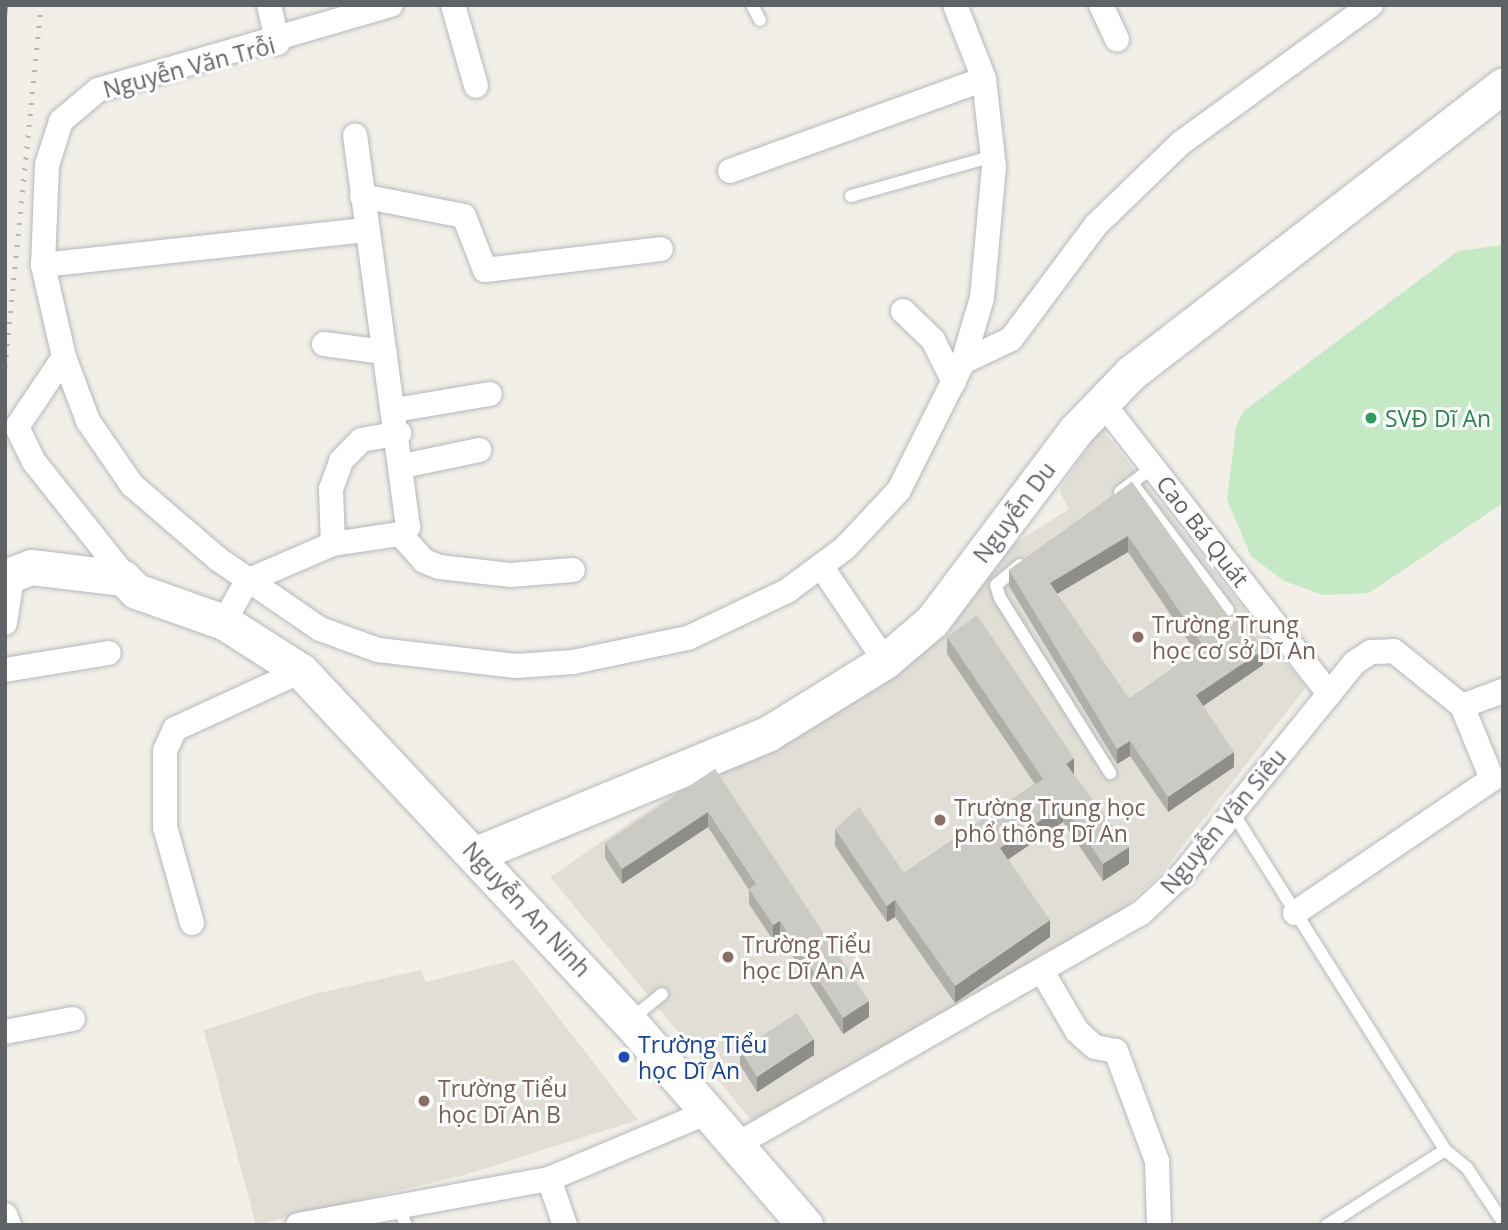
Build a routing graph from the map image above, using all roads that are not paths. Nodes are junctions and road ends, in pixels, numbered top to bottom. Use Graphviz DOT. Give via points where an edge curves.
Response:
graph roads {
  1 [pos="269,5"];
  2 [pos="391,5"];
  3 [pos="453,5"];
  4 [pos="752,5"];
  5 [pos="955,5"];
  6 [pos="1101,5"];
  7 [pos="1371,5"];
  8 [pos="366,10"];
  9 [pos="760,20"];
  10 [pos="1117,40"];
  11 [pos="278,43"];
  12 [pos="984,79"];
  13 [pos="476,86"];
  14 [pos="1503,86"];
  15 [pos="355,136"];
  16 [pos="993,156"];
  17 [pos="730,172"];
  18 [pos="362,196"];
  19 [pos="850,196"];
  20 [pos="367,230"];
  21 [pos="662,249"];
  22 [pos="43,265"];
  23 [pos="903,311"];
  24 [pos="324,345"];
  25 [pos="384,352"];
  26 [pos="64,357"];
  27 [pos="959,372"];
  28 [pos="489,394"];
  29 [pos="1102,402"];
  30 [pos="397,422"];
  31 [pos="479,450"];
  32 [pos="403,466"];
  33 [pos="1153,467"];
  34 [pos="1132,483"];
  35 [pos="1110,499"];
  36 [pos="400,534"];
  37 [pos="332,544"];
  38 [pos="1032,557"];
  39 [pos="821,566"];
  40 [pos="573,570"];
  41 [pos="9,578"];
  42 [pos="247,581"];
  43 [pos="136,592"];
  44 [pos="1228,610"];
  45 [pos="224,622"];
  46 [pos="5,623"];
  47 [pos="109,653"];
  48 [pos="885,661"];
  49 [pos="5,670"];
  50 [pos="301,671"];
  51 [pos="1503,691"];
  52 [pos="1329,694"];
  53 [pos="1462,706"];
  54 [pos="1110,773"];
  55 [pos="1233,813"];
  56 [pos="476,854"];
  57 [pos="1295,913"];
  58 [pos="192,923"];
  59 [pos="1042,973"];
  60 [pos="662,994"];
  61 [pos="72,1019"];
  62 [pos="629,1021"];
  63 [pos="5,1031"];
  64 [pos="708,1112"];
  65 [pos="736,1145"];
  66 [pos="1445,1150"];
  67 [pos="549,1180"];
  68 [pos="402,1214"];
  69 [pos="5,1215"];
  70 [pos="1503,1222"];
  71 [pos="9,1225"];
  72 [pos="298,1225"];
  73 [pos="565,1225"];
  74 [pos="805,1225"];
  75 [pos="1159,1225"];
  76 [pos="1327,1225"];
  1 -- 11 [label="street"];
  2 -- 8 [label="street, Nguyễn Văn Trỗi"];
  3 -- 13 [label="street"];
  4 -- 9 [label="lane"];
  5 -- 12 [label="street, Nguyễn Văn Trỗi"];
  6 -- 10 [label="street"];
  7 -- 27 [label="street" via="1181,143 1096,225 1011,339"];
  8 -- 11 [label="street, Nguyễn Văn Trỗi"];
  11 -- 22 [label="street, Nguyễn Văn Trỗi" via="98,90 76,103 61,121 47,165"];
  12 -- 16 [label="street, Nguyễn Văn Trỗi"];
  12 -- 17 [label="street"];
  14 -- 29 [label="street, Nguyễn Du"];
  15 -- 18 [label="street"];
  16 -- 19 [label="lane"];
  16 -- 27 [label="street, Nguyễn Văn Trỗi" via="982,298"];
  18 -- 20 [label="street"];
  18 -- 21 [label="street" via="464,216 485,270"];
  20 -- 22 [label="street"];
  20 -- 25 [label="street"];
  22 -- 26 [label="street, Nguyễn Văn Trỗi"];
  23 -- 27 [label="street"];
  24 -- 25 [label="street"];
  25 -- 30 [label="street"];
  26 -- 42 [label="street, Nguyễn Văn Trỗi" via="88,421 132,485"];
  26 -- 43 [label="street" via="17,427 23,446"];
  27 -- 39 [label="street, Nguyễn Văn Trỗi" via="899,490"];
  28 -- 30 [label="street"];
  29 -- 33 [label="street, Cao Bá Quát"];
  29 -- 48 [label="street, Nguyễn Du" via="932,621"];
  30 -- 32 [label="street"];
  30 -- 37 [label="street" via="361,440 341,461 331,489"];
  31 -- 32 [label="street"];
  32 -- 36 [label="street" via="410,516"];
  33 -- 34 [label="lane"];
  33 -- 52 [label="street, Cao Bá Quát"];
  34 -- 35 [label="lane"];
  34 -- 44 [label="lane"];
  36 -- 37 [label="street"];
  36 -- 40 [label="street" via="424,561 439,567 510,575"];
  37 -- 42 [label="street"];
  38 -- 54 [label="lane" via="996,585 1000,598"];
  39 -- 42 [label="street, Nguyễn Văn Trỗi" via="787,591 688,638 573,662 516,666 378,650 320,629"];
  39 -- 48 [label="street"];
  41 -- 43 [label="street" via="27,591 120,601"];
  41 -- 46 [label="street"];
  42 -- 45 [label="street"];
  43 -- 45 [label="street, Nguyễn An Ninh"];
  45 -- 50 [label="street, Nguyễn An Ninh"];
  47 -- 49 [label="street"];
  48 -- 56 [label="street, Nguyễn Du" via="769,733"];
  50 -- 56 [label="street, Nguyễn An Ninh"];
  50 -- 58 [label="street" via="175,729 165,751 165,827"];
  51 -- 53 [label="street"];
  52 -- 53 [label="street, Nguyễn Văn Siêu" via="1354,663 1371,652 1394,652"];
  52 -- 55 [label="street, Nguyễn Văn Siêu"];
  53 -- 57 [label="street" via="1492,779"];
  55 -- 57 [label="lane"];
  55 -- 59 [label="street, Nguyễn Văn Siêu" via="1182,875 1140,914"];
  56 -- 62 [label="street, Nguyễn An Ninh"];
  57 -- 66 [label="lane"];
  59 -- 65 [label="street, Nguyễn Văn Siêu"];
  59 -- 75 [label="street" via="1077,1031 1095,1047 1116,1051 1157,1161"];
  60 -- 62 [label="lane"];
  61 -- 63 [label="street"];
  62 -- 64 [label="street, Nguyễn An Ninh"];
  64 -- 65 [label="street, Nguyễn An Ninh"];
  64 -- 67 [label="street"];
  65 -- 74 [label="street, Nguyễn An Ninh"];
  66 -- 70 [label="lane" via="1468,1168"];
  66 -- 76 [label="lane"];
  67 -- 68 [label="street"];
  67 -- 73 [label="street"];
  68 -- 72 [label="street"];
  69 -- 71 [label="street"];
}
